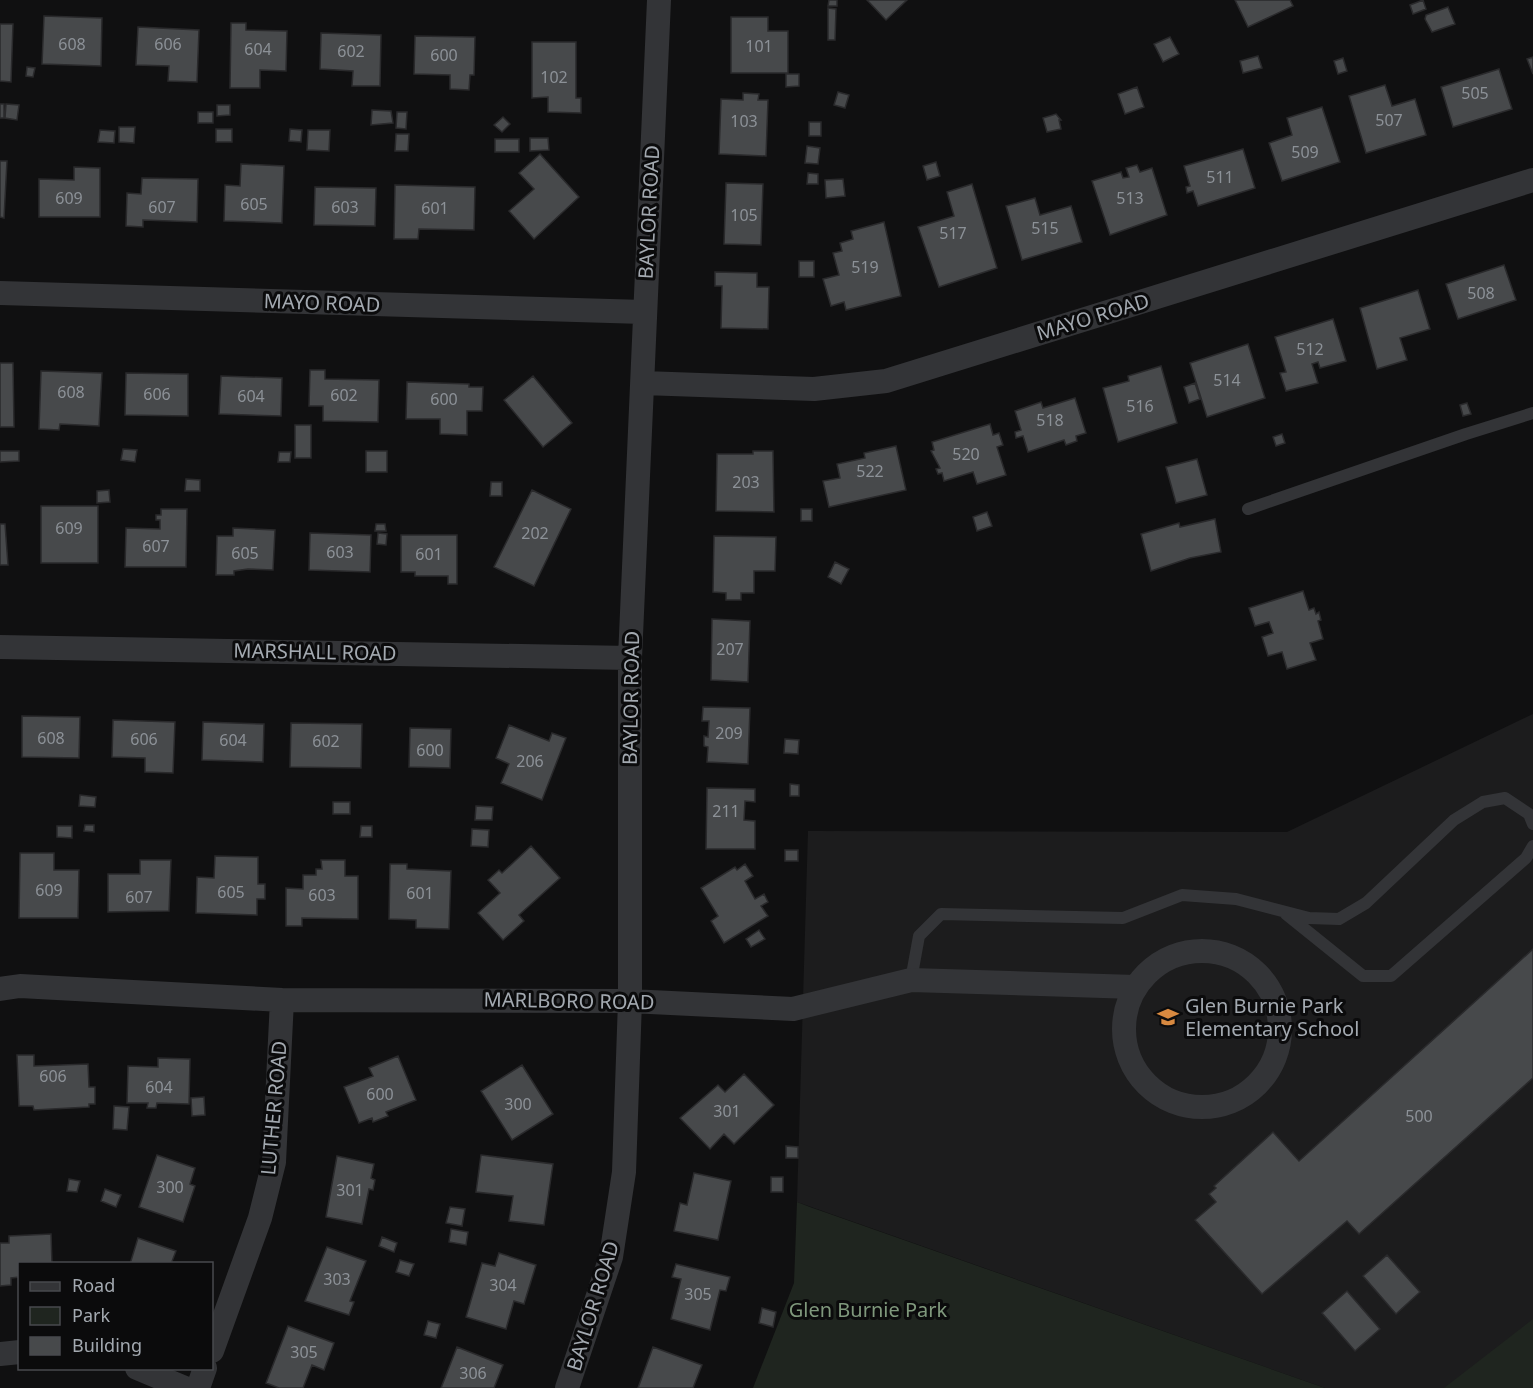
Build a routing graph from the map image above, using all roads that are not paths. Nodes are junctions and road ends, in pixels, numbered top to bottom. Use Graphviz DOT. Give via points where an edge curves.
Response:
graph roads {
  1 [pos="659,0"];
  2 [pos="1533,180"];
  3 [pos="0,294"];
  4 [pos="644,312"];
  5 [pos="643,382"];
  6 [pos="1533,413"];
  7 [pos="1248,509"];
  8 [pos="0,647"];
  9 [pos="630,658"];
  10 [pos="1533,824"];
  11 [pos="1533,846"];
  12 [pos="1283,911"];
  13 [pos="911,980"];
  14 [pos="1135,987"];
  15 [pos="0,989"];
  16 [pos="282,1000"];
  17 [pos="630,1001"];
  18 [pos="213,1348"];
  19 [pos="18,1352"];
  20 [pos="0,1354"];
  21 [pos="142,1370"];
  22 [pos="204,1370"];
  23 [pos="185,1388"];
  24 [pos="198,1388"];
  25 [pos="567,1388"];
  1 -- 4 [label="street, BAYLOR ROAD"];
  2 -- 5 [label="street, MAYO ROAD" via="886,381 814,389"];
  3 -- 4 [label="street, MAYO ROAD"];
  4 -- 5 [label="street, BAYLOR ROAD"];
  5 -- 9 [label="street, BAYLOR ROAD"];
  6 -- 7 [label="lane"];
  8 -- 9 [label="street, MARSHALL ROAD"];
  9 -- 17 [label="street, BAYLOR ROAD"];
  10 -- 12 [label="lane" via="1529,814 1505,798 1483,801 1454,820 1366,903 1339,919 1309,918"];
  11 -- 12 [label="lane" via="1526,858 1391,976 1363,976"];
  12 -- 13 [label="lane" via="1236,899 1182,895 1123,918 941,914 919,936"];
  13 -- 14 [label="street, MARLBORO ROAD"];
  13 -- 17 [label="street, MARLBORO ROAD" via="793,1009"];
  14 -- 14 [label="street" via="1156,966 1182,953 1221,953 1240,960 1256,972 1277,1005 1279,1044 1273,1063 1262,1080 1230,1103 1211,1108 1191,1107 1164,1098 1141,1080 1124,1044 1123,1025"];
  15 -- 16 [label="street, MARLBORO ROAD" via="20,986"];
  16 -- 17 [label="street, MARLBORO ROAD"];
  16 -- 18 [label="street, LUTHER ROAD" via="274,1162 260,1218"];
  17 -- 25 [label="street, BAYLOR ROAD" via="624,1172 611,1257"];
  19 -- 20 [label="street"];
  21 -- 23 [label="street"];
  22 -- 24 [label="street"];
}
